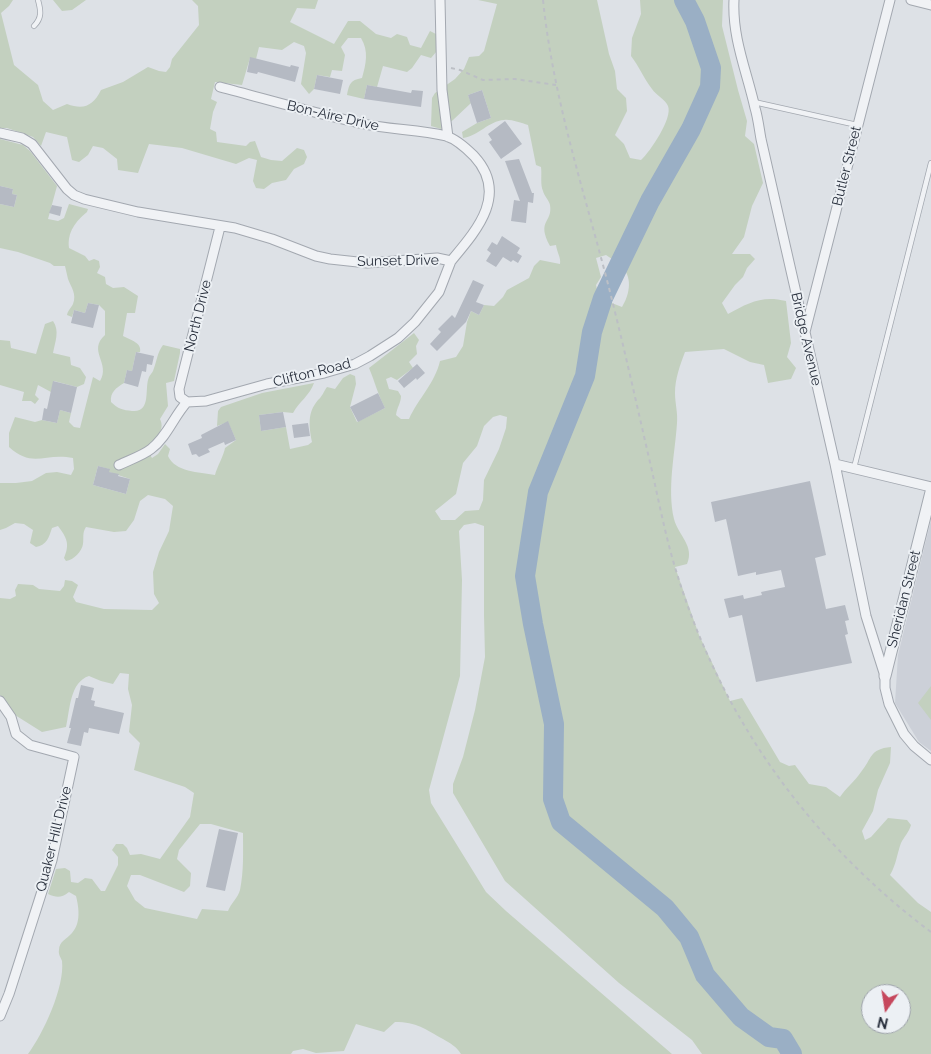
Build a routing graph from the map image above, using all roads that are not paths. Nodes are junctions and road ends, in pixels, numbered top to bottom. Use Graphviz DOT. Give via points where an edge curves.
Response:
graph roads {
  1 [pos="38,0"];
  2 [pos="440,0"];
  3 [pos="734,0"];
  4 [pos="890,0"];
  5 [pos="911,0"];
  6 [pos="931,5"];
  7 [pos="34,26"];
  8 [pos="220,88"];
  9 [pos="754,102"];
  10 [pos="858,126"];
  11 [pos="0,133"];
  12 [pos="448,137"];
  13 [pos="931,163"];
  14 [pos="220,227"];
  15 [pos="451,261"];
  16 [pos="805,333"];
  17 [pos="187,402"];
  18 [pos="835,464"];
  19 [pos="119,465"];
  20 [pos="854,468"];
  21 [pos="931,487"];
  22 [pos="931,492"];
  23 [pos="885,676"];
  24 [pos="0,701"];
  25 [pos="931,760"];
  26 [pos="0,1016"];
  1 -- 7 [label="lane" via="41,11"];
  2 -- 12 [label="street" via="442,90"];
  3 -- 9 [label="street, Bridge Avenue" via="734,26"];
  4 -- 10 [label="street, Butler Street"];
  5 -- 6 [label="street"];
  8 -- 12 [label="street, Bon-Aire Drive" via="359,123"];
  9 -- 10 [label="lane"];
  9 -- 16 [label="street, Bridge Avenue"];
  10 -- 16 [label="street, Butler Street"];
  11 -- 14 [label="street, Sunset Drive" via="32,144 74,195 138,212"];
  12 -- 15 [label="street, Sunset Drive" via="468,149 486,170 490,193 488,206 473,234"];
  13 -- 20 [label="lane"];
  14 -- 15 [label="street, Sunset Drive" via="235,228 330,259 367,263 436,258"];
  14 -- 17 [label="street, North Drive" via="179,389 180,396"];
  15 -- 17 [label="street, Clifton Road" via="439,292 416,321 398,338 370,356 324,373 206,401"];
  16 -- 18 [label="street, Bridge Avenue"];
  17 -- 19 [label="street" via="160,441 150,450"];
  18 -- 20 [label="street"];
  18 -- 23 [label="street, Bridge Avenue" via="866,616"];
  20 -- 21 [label="street"];
  22 -- 23 [label="street, Sheridan Street"];
  23 -- 25 [label="street, Bridge Avenue" via="893,714 904,734"];
  24 -- 26 [label="street, Quaker Hill Drive" via="11,717 16,734 30,745 74,757 52,860"];
}
